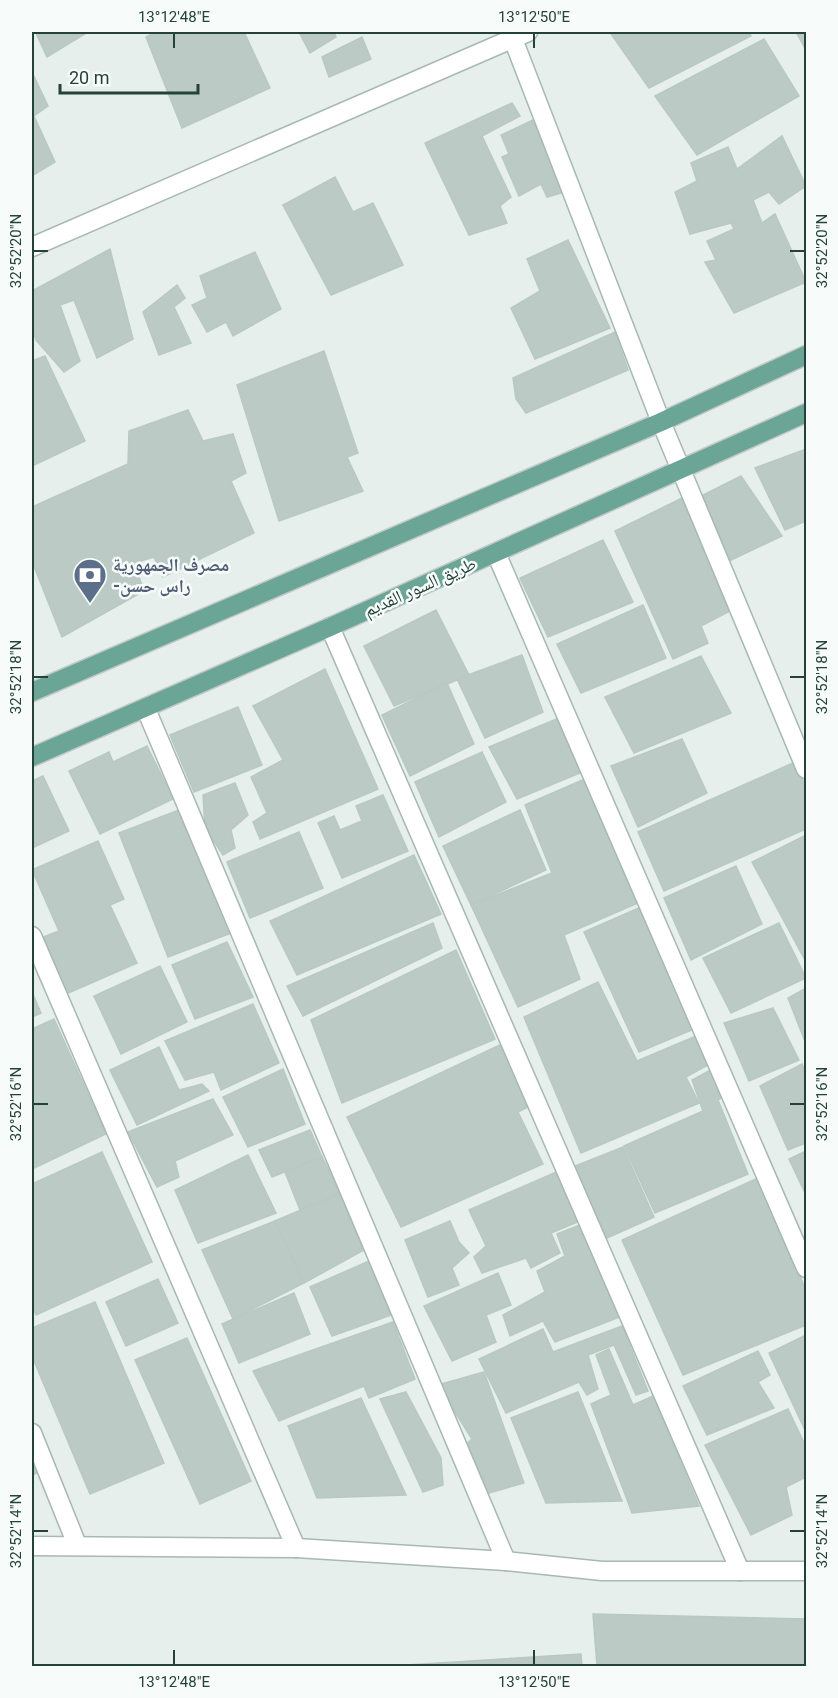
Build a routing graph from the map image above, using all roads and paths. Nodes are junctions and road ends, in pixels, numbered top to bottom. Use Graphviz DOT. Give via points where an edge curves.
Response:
graph roads {
  1 [pos="521,35"];
  2 [pos="32,247"];
  3 [pos="807,356"];
  4 [pos="807,413"];
  5 [pos="661,422"];
  6 [pos="681,469"];
  7 [pos="496,553"];
  8 [pos="330,627"];
  9 [pos="32,692"];
  10 [pos="146,709"];
  11 [pos="32,757"];
  12 [pos="807,769"];
  13 [pos="32,936"];
  14 [pos="807,1269"];
  15 [pos="32,1433"];
  16 [pos="77,1545"];
  17 [pos="32,1546"];
  18 [pos="296,1548"];
  19 [pos="506,1561"];
  20 [pos="740,1571"];
  21 [pos="807,1571"];
  1 -- 2 [label="street"];
  1 -- 5 [label="street"];
  3 -- 5 [label="main road"];
  4 -- 6 [label="main road, طريق السور القديم"];
  5 -- 6 [label="street"];
  5 -- 9 [label="main road"];
  6 -- 7 [label="main road, طريق السور القديم"];
  6 -- 12 [label="street"];
  7 -- 8 [label="main road, طريق السور القديم"];
  7 -- 14 [label="street"];
  8 -- 10 [label="main road, طريق السور القديم"];
  8 -- 20 [label="street"];
  10 -- 11 [label="main road, طريق السور القديم"];
  10 -- 19 [label="street"];
  13 -- 18 [label="street"];
  15 -- 16 [label="street"];
  16 -- 17 [label="street"];
  16 -- 18 [label="street"];
  18 -- 19 [label="street"];
  19 -- 20 [label="street" via="602,1571"];
  20 -- 21 [label="street"];
}
